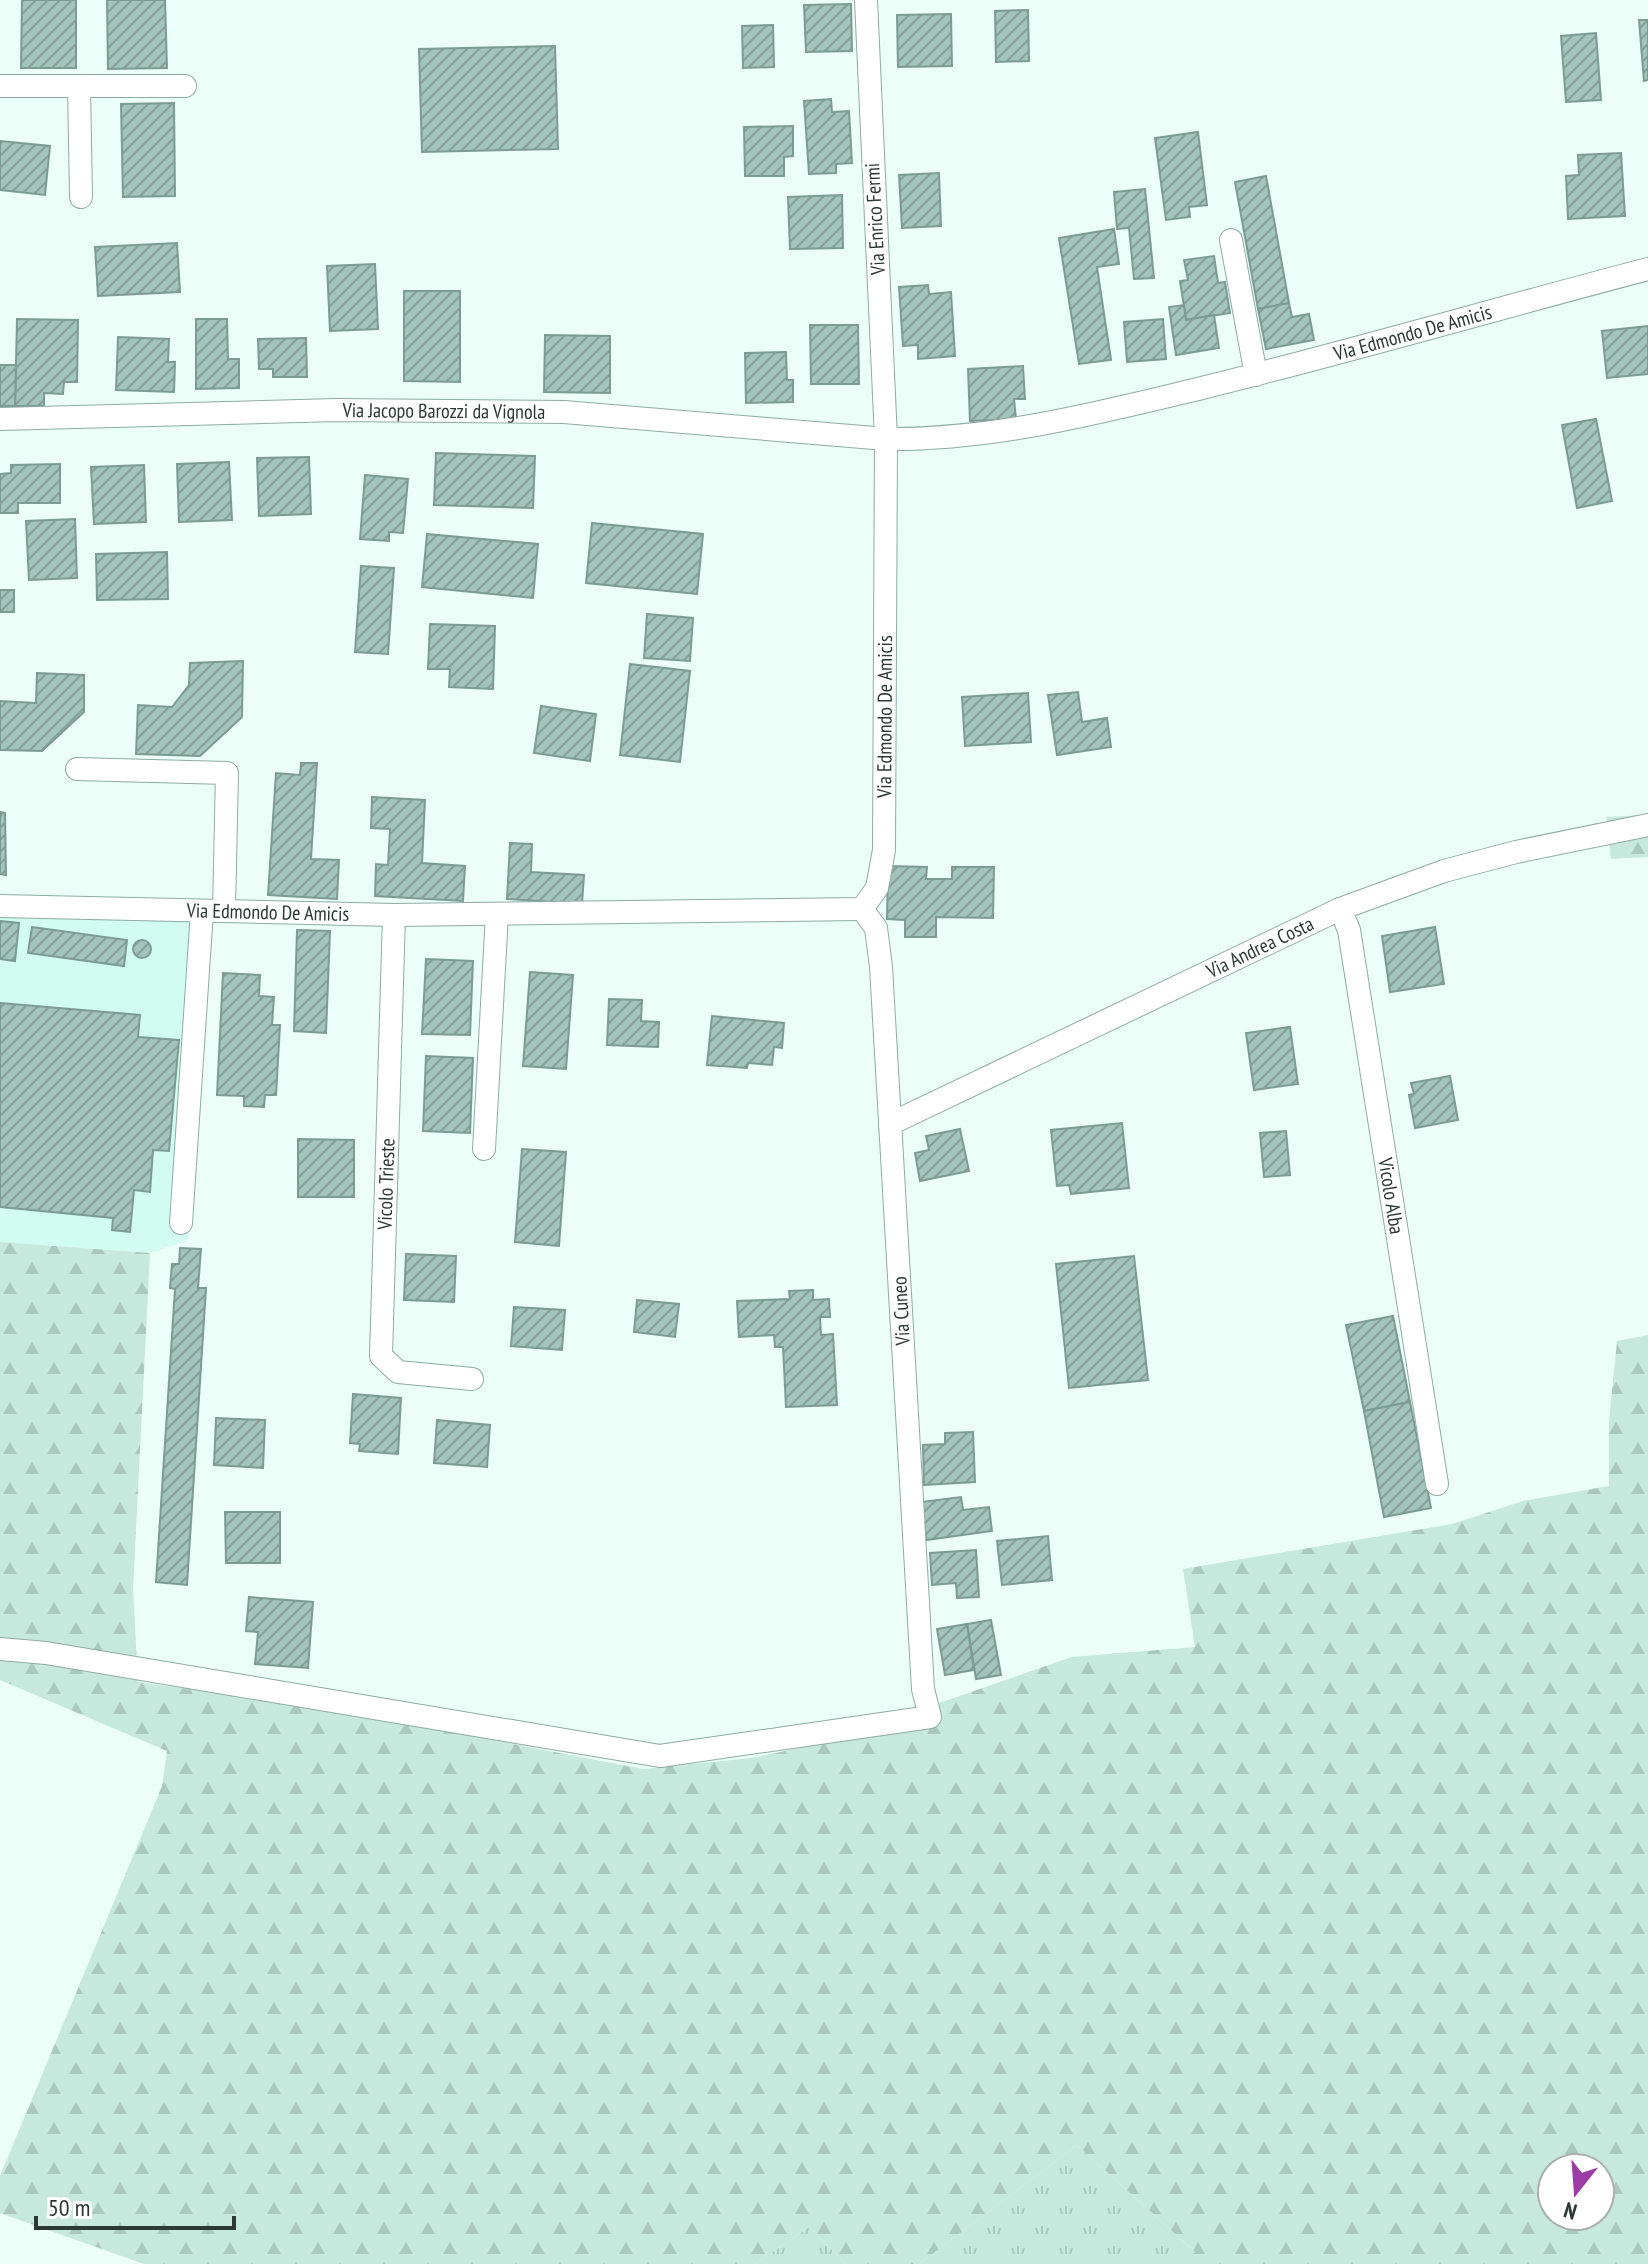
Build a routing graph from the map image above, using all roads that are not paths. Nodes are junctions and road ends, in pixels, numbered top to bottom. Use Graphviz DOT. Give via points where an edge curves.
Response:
graph roads {
  1 [pos="866,0"];
  2 [pos="0,86"];
  3 [pos="79,86"];
  4 [pos="185,86"];
  5 [pos="81,197"];
  6 [pos="1231,240"];
  7 [pos="1648,269"];
  8 [pos="1256,375"];
  9 [pos="0,419"];
  10 [pos="886,439"];
  11 [pos="77,769"];
  12 [pos="1648,825"];
  13 [pos="0,906"];
  14 [pos="862,909"];
  15 [pos="1340,909"];
  16 [pos="213,911"];
  17 [pos="497,914"];
  18 [pos="394,915"];
  19 [pos="890,1124"];
  20 [pos="484,1149"];
  21 [pos="181,1223"];
  22 [pos="472,1379"];
  23 [pos="1437,1484"];
  24 [pos="0,1649"];
  1 -- 10 [label="street, Via Enrico Fermi"];
  2 -- 3 [label="street"];
  3 -- 4 [label="street"];
  3 -- 5 [label="street"];
  6 -- 8 [label="street"];
  7 -- 8 [label="street, Via Edmondo De Amicis"];
  8 -- 10 [label="street, Via Edmondo De Amicis" via="1062,422 936,439"];
  9 -- 10 [label="street, Via Jacopo Barozzi da Vignola" via="336,410 564,412"];
  10 -- 14 [label="street, Via Edmondo De Amicis" via="884,850 877,888"];
  11 -- 16 [label="street" via="227,773"];
  12 -- 15 [label="street, Via Andrea Costa" via="1444,871"];
  13 -- 16 [label="street, Via Edmondo De Amicis"];
  14 -- 17 [label="street, Via Edmondo De Amicis"];
  14 -- 19 [label="street, Via Cuneo" via="876,928"];
  15 -- 19 [label="street, Via Andrea Costa"];
  15 -- 23 [label="street, Vicolo Alba" via="1349,930"];
  16 -- 18 [label="street, Via Edmondo De Amicis"];
  16 -- 21 [label="street"];
  17 -- 18 [label="street, Via Edmondo De Amicis"];
  17 -- 20 [label="street"];
  18 -- 22 [label="street, Vicolo Trieste" via="381,1356 398,1372"];
  19 -- 24 [label="street, Via Cuneo" via="923,1689 930,1717 660,1756"];
}
